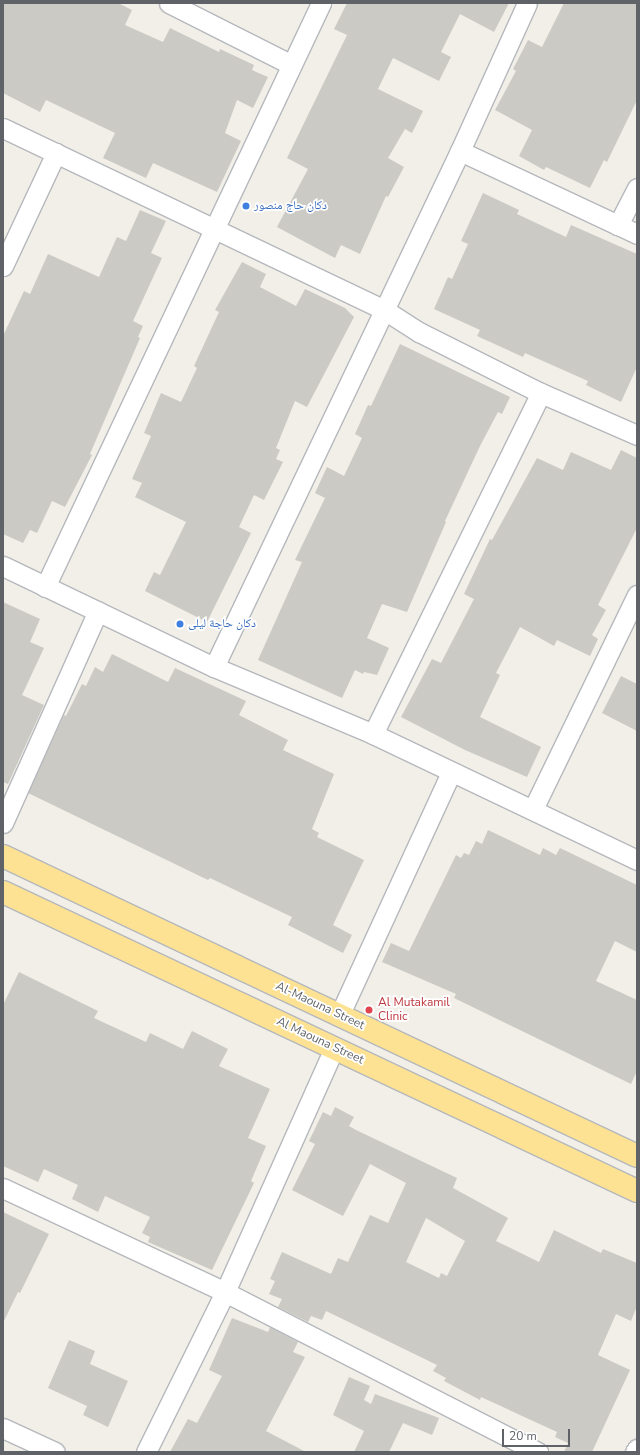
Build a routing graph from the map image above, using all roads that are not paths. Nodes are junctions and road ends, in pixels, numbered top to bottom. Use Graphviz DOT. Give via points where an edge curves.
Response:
graph roads {
  1 [pos="169,3"];
  2 [pos="321,3"];
  3 [pos="527,3"];
  4 [pos="290,64"];
  5 [pos="3,128"];
  6 [pos="460,151"];
  7 [pos="56,153"];
  8 [pos="637,188"];
  9 [pos="618,225"];
  10 [pos="213,226"];
  11 [pos="637,234"];
  12 [pos="3,266"];
  13 [pos="383,309"];
  14 [pos="541,393"];
  15 [pos="637,435"];
  16 [pos="3,566"];
  17 [pos="45,587"];
  18 [pos="637,595"];
  19 [pos="98,611"];
  20 [pos="214,667"];
  21 [pos="373,734"];
  22 [pos="451,773"];
  23 [pos="533,809"];
  24 [pos="3,823"];
  25 [pos="3,856"];
  26 [pos="637,860"];
  27 [pos="3,892"];
  28 [pos="340,1016"];
  29 [pos="334,1048"];
  30 [pos="637,1156"];
  31 [pos="3,1188"];
  32 [pos="637,1191"];
  33 [pos="225,1292"];
  34 [pos="3,1428"];
  35 [pos="19,1444"];
  36 [pos="637,1449"];
  37 [pos="55,1452"];
  38 [pos="146,1452"];
  39 [pos="538,1452"];
  40 [pos="636,1452"];
  1 -- 4 [label="street"];
  2 -- 4 [label="street"];
  3 -- 6 [label="street"];
  4 -- 10 [label="street"];
  5 -- 7 [label="street"];
  6 -- 9 [label="street"];
  6 -- 13 [label="street"];
  7 -- 10 [label="street"];
  7 -- 12 [label="street"];
  8 -- 9 [label="street"];
  9 -- 11 [label="street"];
  10 -- 13 [label="street"];
  10 -- 17 [label="street"];
  13 -- 14 [label="street" via="419,332"];
  13 -- 20 [label="street"];
  14 -- 15 [label="street"];
  14 -- 21 [label="street"];
  16 -- 17 [label="street"];
  17 -- 19 [label="street"];
  18 -- 23 [label="street"];
  19 -- 20 [label="street"];
  19 -- 24 [label="street"];
  20 -- 21 [label="street"];
  21 -- 22 [label="street"];
  22 -- 23 [label="street"];
  22 -- 28 [label="street"];
  23 -- 26 [label="street"];
  25 -- 28 [label="highway, Al-Maouna Street"];
  27 -- 29 [label="highway, Al Maouna Street"];
  28 -- 30 [label="highway, Al-Maouna Street"];
  29 -- 32 [label="highway, Al Maouna Street"];
  29 -- 33 [label="street"];
  31 -- 33 [label="street"];
  33 -- 38 [label="street"];
  33 -- 39 [label="street"];
  34 -- 35 [label="street"];
  35 -- 37 [label="street"];
  36 -- 40 [label="street"];
}
